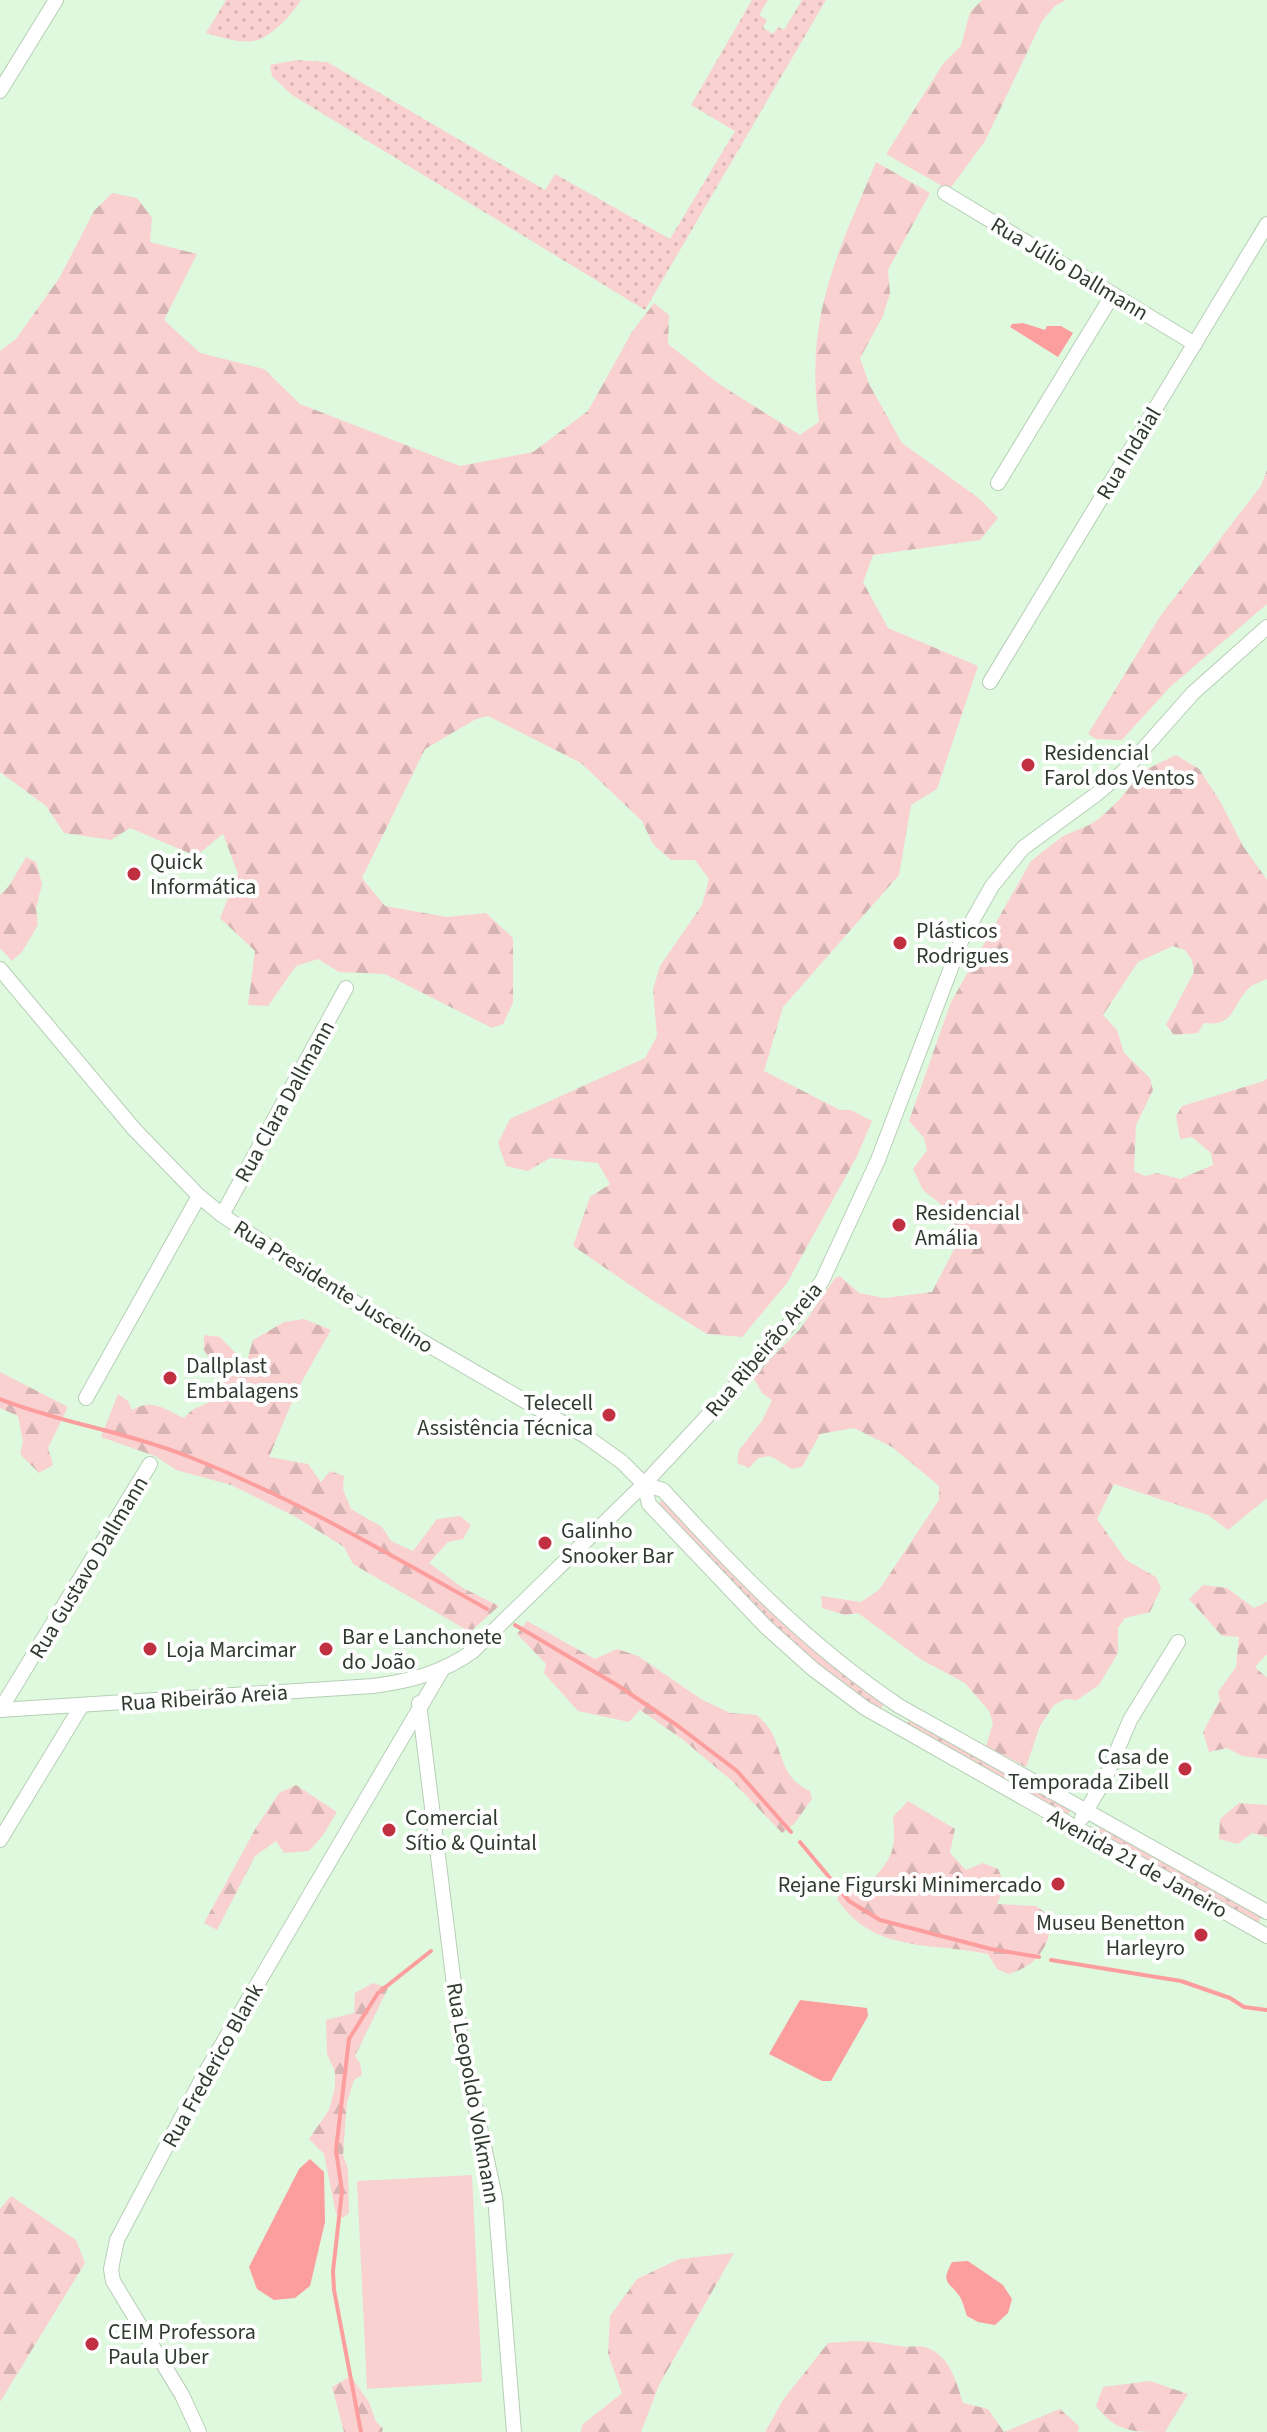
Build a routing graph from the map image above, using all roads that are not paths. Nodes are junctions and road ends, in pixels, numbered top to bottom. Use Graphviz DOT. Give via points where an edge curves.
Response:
graph roads {
  1 [pos="56,0"];
  2 [pos="0,91"];
  3 [pos="945,193"];
  4 [pos="1267,224"];
  5 [pos="1113,294"];
  6 [pos="1195,344"];
  7 [pos="998,483"];
  8 [pos="1267,627"];
  9 [pos="990,682"];
  10 [pos="0,969"];
  11 [pos="346,988"];
  12 [pos="199,1196"];
  13 [pos="222,1215"];
  14 [pos="86,1398"];
  15 [pos="150,1464"];
  16 [pos="644,1484"];
  17 [pos="1178,1642"];
  18 [pos="436,1672"];
  19 [pos="82,1705"];
  20 [pos="899,1706"];
  21 [pos="420,1707"];
  22 [pos="0,1710"];
  23 [pos="887,1723"];
  24 [pos="1086,1811"];
  25 [pos="1075,1828"];
  26 [pos="0,1840"];
  27 [pos="1267,1912"];
  28 [pos="1267,1936"];
  29 [pos="199,2432"];
  30 [pos="514,2432"];
  1 -- 2 [label="street"];
  3 -- 5 [label="street, Rua Júlio Dallmann"];
  4 -- 6 [label="street, Rua Indaial"];
  5 -- 6 [label="street, Rua Júlio Dallmann"];
  5 -- 7 [label="street"];
  6 -- 9 [label="street, Rua Indaial"];
  8 -- 16 [label="street, Rua Ribeirão Areia" via="1193,693 1124,771 1004,868 962,939 878,1160 822,1281 754,1366"];
  10 -- 12 [label="street, Rua Presidente Juscelino" via="134,1129"];
  11 -- 13 [label="street, Rua Clara Dallmann"];
  12 -- 13 [label="street, Rua Presidente Juscelino"];
  12 -- 14 [label="street"];
  13 -- 16 [label="street, Rua Presidente Juscelino" via="325,1285 587,1437"];
  15 -- 22 [label="street, Rua Gustavo Dallmann"];
  16 -- 18 [label="street, Rua Ribeirão Areia" via="473,1651"];
  16 -- 20 [label="street, Avenida 21 de Janeiro" via="663,1490 804,1634"];
  16 -- 23 [label="street, Avenida 21 de Janeiro" via="649,1504 743,1605 813,1669"];
  17 -- 24 [label="street" via="1130,1720"];
  18 -- 19 [label="street, Rua Ribeirão Areia" via="373,1686"];
  18 -- 21 [label="street"];
  19 -- 22 [label="street, Rua Ribeirão Areia"];
  19 -- 26 [label="street"];
  20 -- 23 [label="street"];
  20 -- 24 [label="street, Avenida 21 de Janeiro"];
  21 -- 29 [label="street, Rua Frederico Blank" via="204,2075 113,2254 111,2269 119,2293"];
  21 -- 30 [label="street, Rua Leopoldo Volkmann" via="461,2041 495,2197"];
  23 -- 25 [label="street, Avenida 21 de Janeiro"];
  24 -- 25 [label="street"];
  24 -- 27 [label="street, Avenida 21 de Janeiro"];
  25 -- 28 [label="street, Avenida 21 de Janeiro"];
}
